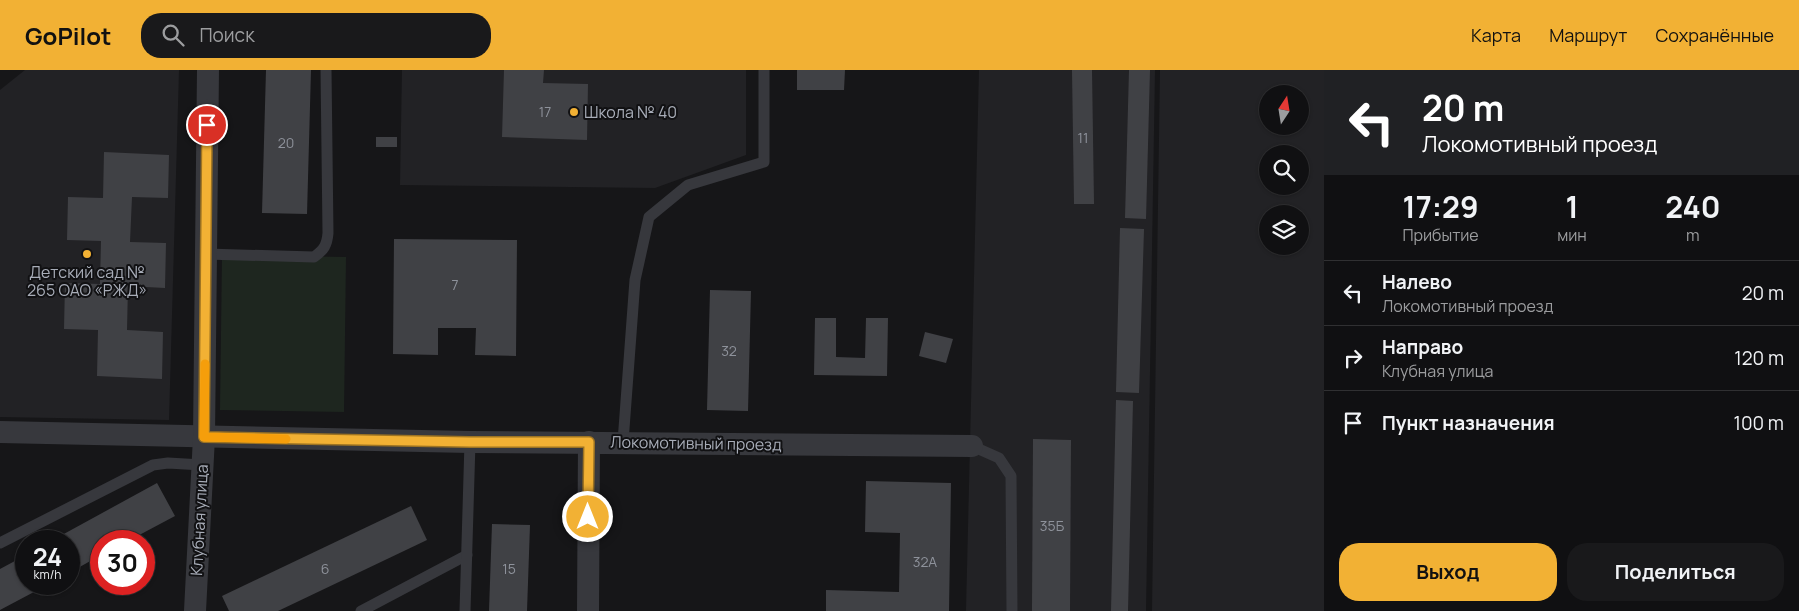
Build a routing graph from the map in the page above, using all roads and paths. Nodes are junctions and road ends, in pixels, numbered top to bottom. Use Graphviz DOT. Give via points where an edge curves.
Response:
graph roads {
  1 [pos="208,70"];
  2 [pos="326,70"];
  3 [pos="764,70"];
  4 [pos="206,254"];
  5 [pos="0,432"];
  6 [pos="204,437"];
  7 [pos="470,442"];
  8 [pos="589,442"];
  9 [pos="624,442"];
  10 [pos="972,446"];
  11 [pos="202,465"];
  12 [pos="0,543"];
  13 [pos="467,555"];
  14 [pos="195,611"];
  15 [pos="361,611"];
  16 [pos="465,611"];
  17 [pos="588,611"];
  18 [pos="1012,611"];
  1 -- 4 [label="street, Клубная улица"];
  2 -- 4 [label="lane" via="328,234 323,251 314,257"];
  3 -- 9 [label="lane" via="764,162 688,185 649,217 635,280"];
  4 -- 6 [label="street, Клубная улица"];
  5 -- 6 [label="street, Локомотивный проезд"];
  6 -- 7 [label="street, Локомотивный проезд"];
  6 -- 11 [label="street, Клубная улица"];
  7 -- 8 [label="street, Локомотивный проезд"];
  7 -- 13 [label="lane"];
  8 -- 9 [label="street, Локомотивный проезд"];
  8 -- 17 [label="street"];
  9 -- 10 [label="street, Локомотивный проезд"];
  10 -- 18 [label="lane" via="999,458 1011,476"];
  11 -- 12 [label="lane" via="153,465"];
  11 -- 14 [label="street, Клубная улица"];
  13 -- 15 [label="lane"];
  13 -- 16 [label="lane"];
}
